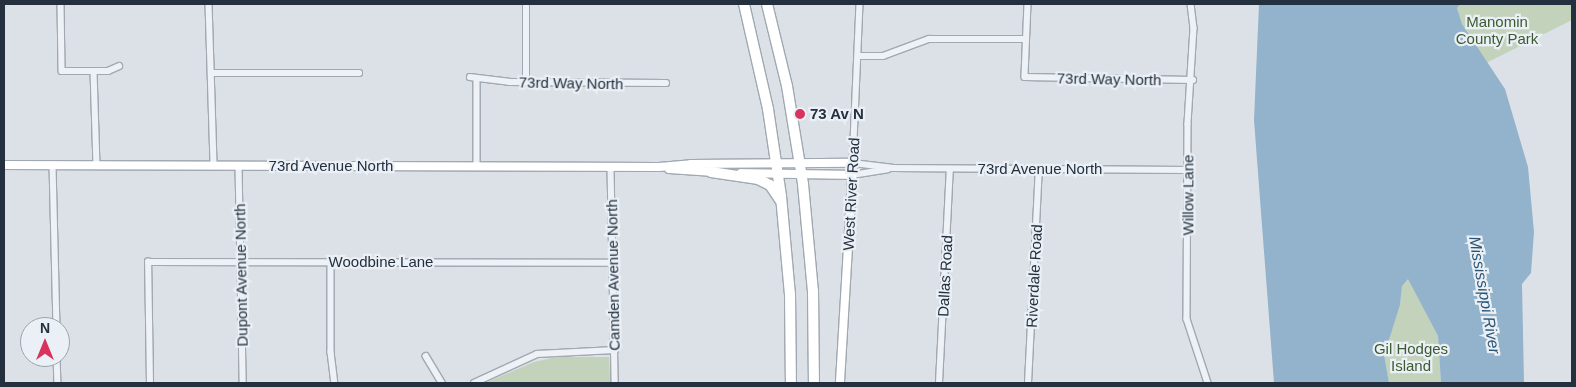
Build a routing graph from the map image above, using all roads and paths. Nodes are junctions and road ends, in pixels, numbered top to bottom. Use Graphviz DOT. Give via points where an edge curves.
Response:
graph roads {
  1 [pos="61,4"];
  2 [pos="208,4"];
  3 [pos="526,4"];
  4 [pos="744,4"];
  5 [pos="768,4"];
  6 [pos="860,4"];
  7 [pos="1028,4"];
  8 [pos="1191,4"];
  9 [pos="1026,38"];
  10 [pos="858,56"];
  11 [pos="119,66"];
  12 [pos="94,71"];
  13 [pos="211,73"];
  14 [pos="359,73"];
  15 [pos="470,77"];
  16 [pos="477,79"];
  17 [pos="1193,80"];
  18 [pos="526,82"];
  19 [pos="666,83"];
  20 [pos="777,162"];
  21 [pos="800,162"];
  22 [pos="853,163"];
  23 [pos="4,165"];
  24 [pos="53,165"];
  25 [pos="97,165"];
  26 [pos="214,166"];
  27 [pos="239,166"];
  28 [pos="478,167"];
  29 [pos="611,167"];
  30 [pos="659,167"];
  31 [pos="892,168"];
  32 [pos="950,169"];
  33 [pos="1039,169"];
  34 [pos="1188,170"];
  35 [pos="711,172"];
  36 [pos="778,173"];
  37 [pos="802,174"];
  38 [pos="852,175"];
  39 [pos="782,205"];
  40 [pos="241,262"];
  41 [pos="331,262"];
  42 [pos="614,263"];
  43 [pos="57,317"];
  44 [pos="615,350"];
  45 [pos="426,356"];
  46 [pos="57,367"];
  47 [pos="58,383"];
  48 [pos="150,383"];
  49 [pos="243,383"];
  50 [pos="335,383"];
  51 [pos="442,383"];
  52 [pos="474,383"];
  53 [pos="615,383"];
  54 [pos="791,383"];
  55 [pos="814,383"];
  56 [pos="840,383"];
  57 [pos="940,383"];
  58 [pos="1028,383"];
  59 [pos="1208,383"];
  1 -- 12 [label="street" via="62,71"];
  2 -- 13 [label="street"];
  3 -- 18 [label="street"];
  4 -- 20 [label="highway"];
  5 -- 21 [label="highway"];
  6 -- 10 [label="street, West River Road"];
  7 -- 9 [label="street"];
  8 -- 17 [label="street, Willow Lane"];
  9 -- 10 [label="street" via="930,39 884,56"];
  9 -- 17 [label="street, 73rd Way North" via="1025,78"];
  10 -- 22 [label="street, West River Road"];
  11 -- 12 [label="street" via="108,71"];
  12 -- 25 [label="street"];
  13 -- 14 [label="street"];
  13 -- 26 [label="street"];
  15 -- 16 [label="street, 73rd Way North"];
  16 -- 18 [label="street, 73rd Way North"];
  16 -- 28 [label="street"];
  17 -- 34 [label="street, Willow Lane"];
  18 -- 19 [label="street, 73rd Way North"];
  20 -- 21 [label="street, 73rd Avenue North"];
  20 -- 30 [label="street, 73rd Avenue North"];
  20 -- 36 [label="highway"];
  21 -- 22 [label="street, 73rd Avenue North"];
  21 -- 37 [label="highway"];
  22 -- 31 [label="street, 73rd Avenue North"];
  22 -- 38 [label="street, West River Road"];
  23 -- 24 [label="street, 73rd Avenue North"];
  24 -- 25 [label="street, 73rd Avenue North"];
  24 -- 43 [label="street"];
  25 -- 26 [label="street, 73rd Avenue North"];
  26 -- 27 [label="street, 73rd Avenue North"];
  27 -- 28 [label="street, 73rd Avenue North"];
  27 -- 40 [label="street, Dupont Avenue North"];
  28 -- 29 [label="street, 73rd Avenue North"];
  29 -- 30 [label="street, 73rd Avenue North"];
  29 -- 42 [label="street, Camden Avenue North"];
  30 -- 35 [label="street, 73rd Avenue North"];
  31 -- 32 [label="street, 73rd Avenue North"];
  31 -- 38 [label="street, 73rd Avenue North"];
  32 -- 33 [label="street, 73rd Avenue North"];
  32 -- 57 [label="street, Dallas Road"];
  33 -- 34 [label="street, 73rd Avenue North"];
  33 -- 58 [label="street, Riverdale Road"];
  34 -- 59 [label="street, Willow Lane" via="1187,319"];
  35 -- 36 [label="street, 73rd Avenue North"];
  35 -- 39 [label="highway" via="763,181 773,188"];
  36 -- 37 [label="street, 73rd Avenue North"];
  36 -- 39 [label="highway"];
  37 -- 38 [label="street, 73rd Avenue North"];
  37 -- 55 [label="highway" via="812,276"];
  38 -- 56 [label="street, West River Road"];
  39 -- 54 [label="highway" via="790,294"];
  40 -- 41 [label="street, Woodbine Lane"];
  40 -- 48 [label="street, Woodbine Lane" via="148,262"];
  40 -- 49 [label="street, Dupont Avenue North"];
  41 -- 42 [label="street, Woodbine Lane"];
  41 -- 50 [label="street" via="331,352"];
  42 -- 44 [label="street, Camden Avenue North"];
  44 -- 52 [label="street" via="537,354"];
  44 -- 53 [label="street, Camden Avenue North"];
  45 -- 51 [label="street"];
  46 -- 47 [label="street"];
}
